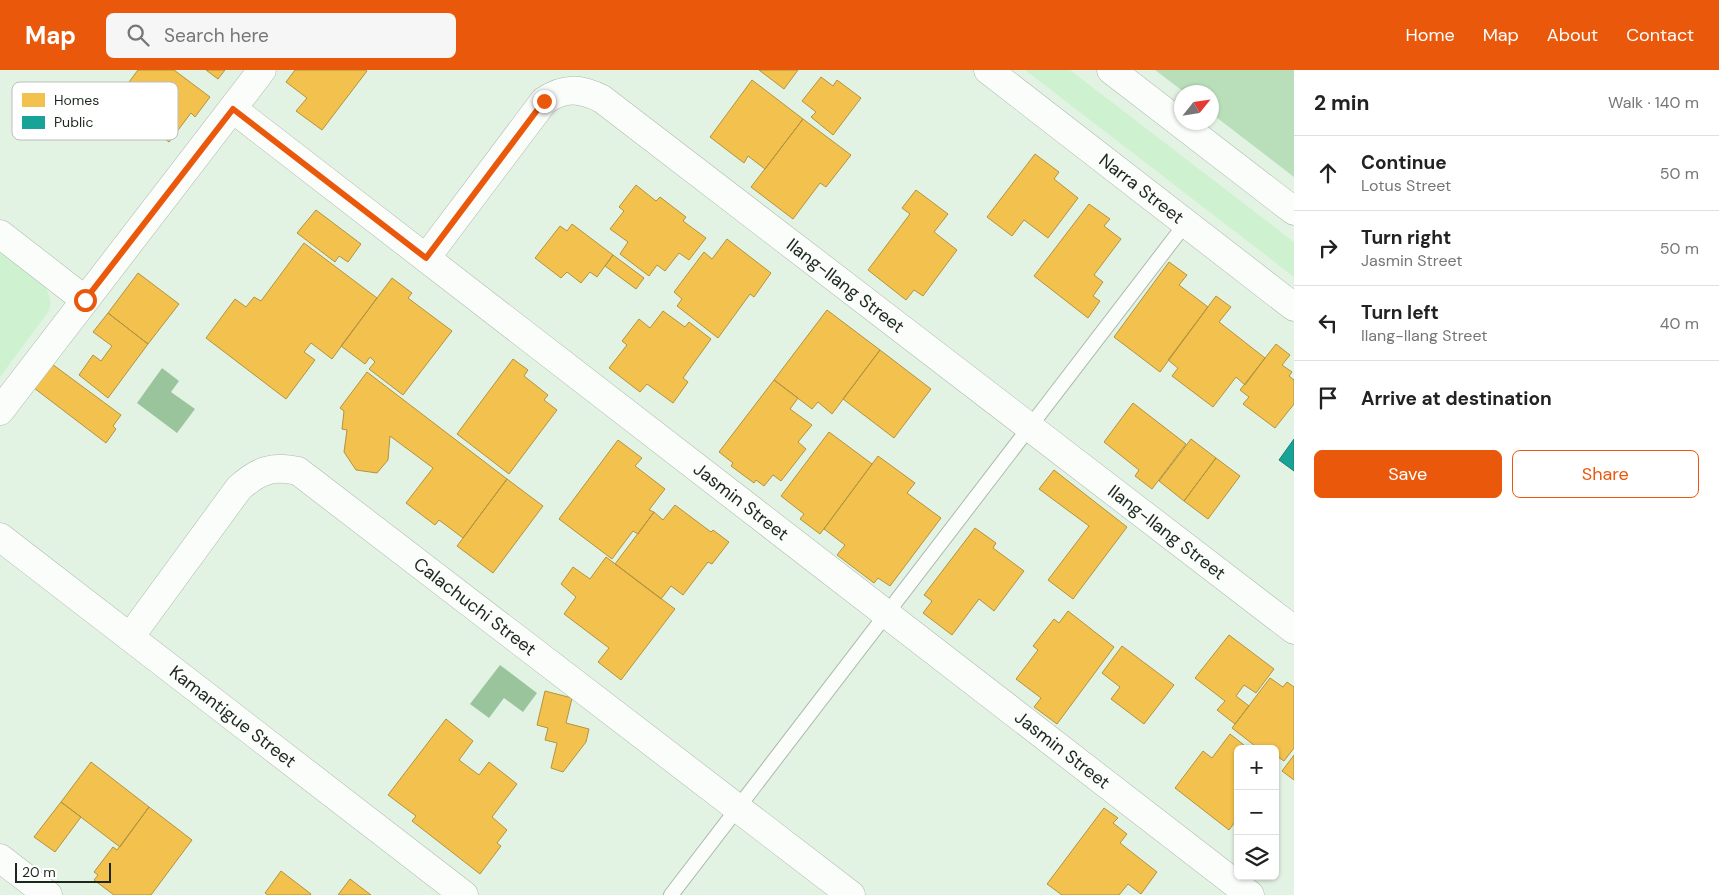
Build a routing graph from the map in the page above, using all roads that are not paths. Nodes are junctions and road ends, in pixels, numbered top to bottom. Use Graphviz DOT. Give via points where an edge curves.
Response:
graph roads {
  1 [pos="262,70"];
  2 [pos="988,70"];
  3 [pos="1111,70"];
  4 [pos="233,109"];
  5 [pos="1294,211"];
  6 [pos="1186,223"];
  7 [pos="0,234"];
  8 [pos="426,258"];
  9 [pos="85,300"];
  10 [pos="1294,307"];
  11 [pos="0,411"];
  12 [pos="1029,427"];
  13 [pos="0,537"];
  14 [pos="886,614"];
  15 [pos="1294,630"];
  16 [pos="130,637"];
  17 [pos="738,808"];
  18 [pos="0,858"];
  19 [pos="48,895"];
  20 [pos="464,895"];
  21 [pos="671,895"];
  22 [pos="852,895"];
  23 [pos="1250,895"];
  1 -- 4 [label="street"];
  2 -- 6 [label="street, Narra Street"];
  3 -- 5 [label="street"];
  4 -- 8 [label="street, Jasmin Street"];
  4 -- 9 [label="street"];
  6 -- 10 [label="street, Narra Street"];
  6 -- 12 [label="lane"];
  7 -- 9 [label="street"];
  8 -- 12 [label="street, Ilang-Ilang Street" via="544,101 556,92 586,91 602,98"];
  8 -- 14 [label="street, Jasmin Street"];
  9 -- 11 [label="street"];
  12 -- 14 [label="lane"];
  12 -- 15 [label="street, Ilang-Ilang Street"];
  13 -- 16 [label="street, Kamantigue Street"];
  14 -- 17 [label="lane"];
  14 -- 23 [label="street, Jasmin Street"];
  16 -- 17 [label="street, Calachuchi Street" via="239,488 266,470 298,471"];
  16 -- 20 [label="street, Kamantigue Street"];
  17 -- 21 [label="lane"];
  17 -- 22 [label="street, Calachuchi Street"];
  18 -- 19 [label="street"];
}
